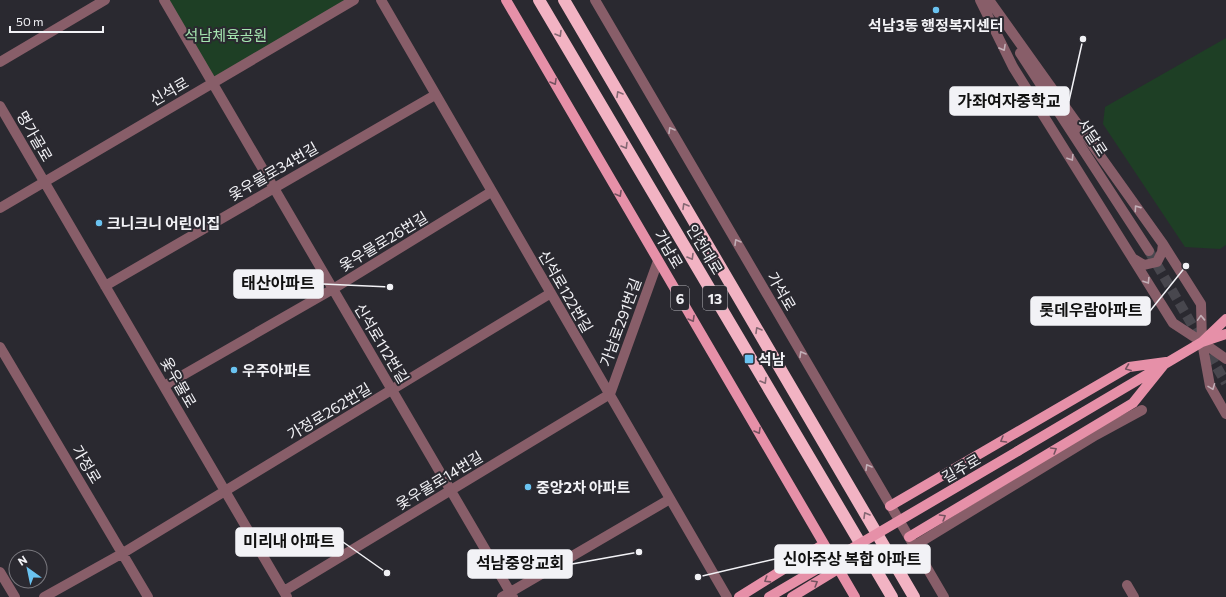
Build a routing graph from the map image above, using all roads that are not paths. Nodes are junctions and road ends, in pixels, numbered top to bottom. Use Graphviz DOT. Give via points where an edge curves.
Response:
graph roads {
  1 [pos="105,0"];
  2 [pos="164,0"];
  3 [pos="354,0"];
  4 [pos="381,0"];
  5 [pos="506,0"];
  6 [pos="539,0"];
  7 [pos="564,0"];
  8 [pos="595,0"];
  9 [pos="980,0"];
  10 [pos="987,0"];
  11 [pos="0,62"];
  12 [pos="212,83"];
  13 [pos="435,95"];
  14 [pos="0,106"];
  15 [pos="44,182"];
  16 [pos="274,188"];
  17 [pos="492,192"];
  18 [pos="0,208"];
  19 [pos="1163,244"];
  20 [pos="1149,251"];
  21 [pos="1134,260"];
  22 [pos="658,261"];
  23 [pos="105,286"];
  24 [pos="332,289"];
  25 [pos="551,293"];
  26 [pos="1226,319"];
  27 [pos="1226,334"];
  28 [pos="1202,342"];
  29 [pos="0,347"];
  30 [pos="1226,359"];
  31 [pos="1166,362"];
  32 [pos="164,386"];
  33 [pos="393,390"];
  34 [pos="610,394"];
  35 [pos="1142,410"];
  36 [pos="1226,414"];
  37 [pos="451,490"];
  38 [pos="226,491"];
  39 [pos="670,499"];
  40 [pos="890,506"];
  41 [pos="911,541"];
  42 [pos="824,544"];
  43 [pos="123,553"];
  44 [pos="838,569"];
  45 [pos="0,572"];
  46 [pos="1127,586"];
  47 [pos="285,594"];
  48 [pos="508,595"];
  49 [pos="15,597"];
  50 [pos="44,597"];
  51 [pos="148,597"];
  52 [pos="727,597"];
  53 [pos="739,597"];
  54 [pos="769,597"];
  55 [pos="792,597"];
  56 [pos="855,597"];
  57 [pos="892,597"];
  58 [pos="914,597"];
  59 [pos="944,597"];
  60 [pos="1134,597"];
  1 -- 11 [label="street"];
  2 -- 12 [label="street, 신석로112번길"];
  3 -- 12 [label="street, 신석로"];
  4 -- 13 [label="street, 신석로122번길"];
  5 -- 22 [label="main road, 가남로 / 6, one-way"];
  6 -- 57 [label="highway, 인천대로 / 13, one-way"];
  58 -- 7 [label="highway, 인천대로 / 13, one-way"];
  40 -- 8 [label="street, 가석로, one-way"];
  9 -- 21 [label="street, one-way" via="1014,67"];
  19 -- 10 [label="street, one-way"];
  10 -- 20 [label="street, 서달로"];
  12 -- 15 [label="street, 신석로"];
  12 -- 16 [label="street, 신석로112번길"];
  13 -- 16 [label="street, 옻우물로34번길"];
  13 -- 17 [label="street, 신석로122번길"];
  14 -- 15 [label="street, 명가골로"];
  15 -- 18 [label="street, 신석로"];
  15 -- 23 [label="street, 옻우물로"];
  16 -- 23 [label="street, 옻우물로34번길"];
  16 -- 24 [label="street, 신석로112번길"];
  17 -- 24 [label="street, 옻우물로26번길"];
  17 -- 25 [label="street, 신석로122번길"];
  19 -- 21 [label="street" via="1157,262 1144,265"];
  28 -- 19 [label="street, one-way" via="1201,304"];
  21 -- 28 [label="street, one-way" via="1173,323"];
  22 -- 34 [label="street, 가남로291번길"];
  22 -- 42 [label="main road, 가남로 / 6, one-way"];
  23 -- 32 [label="street, 옻우물로"];
  24 -- 32 [label="street, 옻우물로26번길"];
  24 -- 33 [label="street, 신석로112번길"];
  25 -- 33 [label="street, 가정로262번길"];
  25 -- 34 [label="street, 신석로122번길"];
  26 -- 28 [label="main road, 길주로"];
  27 -- 28 [label="main road, 길주로"];
  28 -- 30 [label="street"];
  28 -- 31 [label="main road, 길주로"];
  28 -- 36 [label="street, one-way" via="1210,386"];
  29 -- 43 [label="street, 가정로"];
  31 -- 40 [label="main road, 길주로, one-way" via="1129,367"];
  41 -- 31 [label="main road, 길주로, one-way" via="1133,403"];
  31 -- 54 [label="main road, 길주로, bridge" via="1018,452"];
  32 -- 38 [label="street, 옻우물로"];
  33 -- 37 [label="street, 신석로112번길"];
  33 -- 38 [label="street, 가정로262번길"];
  34 -- 37 [label="street, 옻우물로14번길"];
  34 -- 39 [label="street, 신석로122번길"];
  35 -- 41 [label="street"];
  37 -- 47 [label="street, 옻우물로14번길"];
  37 -- 48 [label="street, 신석로112번길"];
  38 -- 43 [label="street, 가정로262번길"];
  38 -- 47 [label="street, 옻우물로"];
  39 -- 48 [label="street"];
  39 -- 52 [label="street, 신석로122번길"];
  40 -- 41 [label="street, 가석로"];
  41 -- 59 [label="street, 가석로"];
  42 -- 44 [label="main road, 가남로 / 6"];
  42 -- 53 [label="main road, one-way"];
  43 -- 50 [label="street, 가정로262번길"];
  43 -- 51 [label="street, 가정로"];
  55 -- 44 [label="main road, one-way"];
  44 -- 56 [label="main road, 가남로 / 6"];
  45 -- 49 [label="street"];
  46 -- 60 [label="street"];
}
